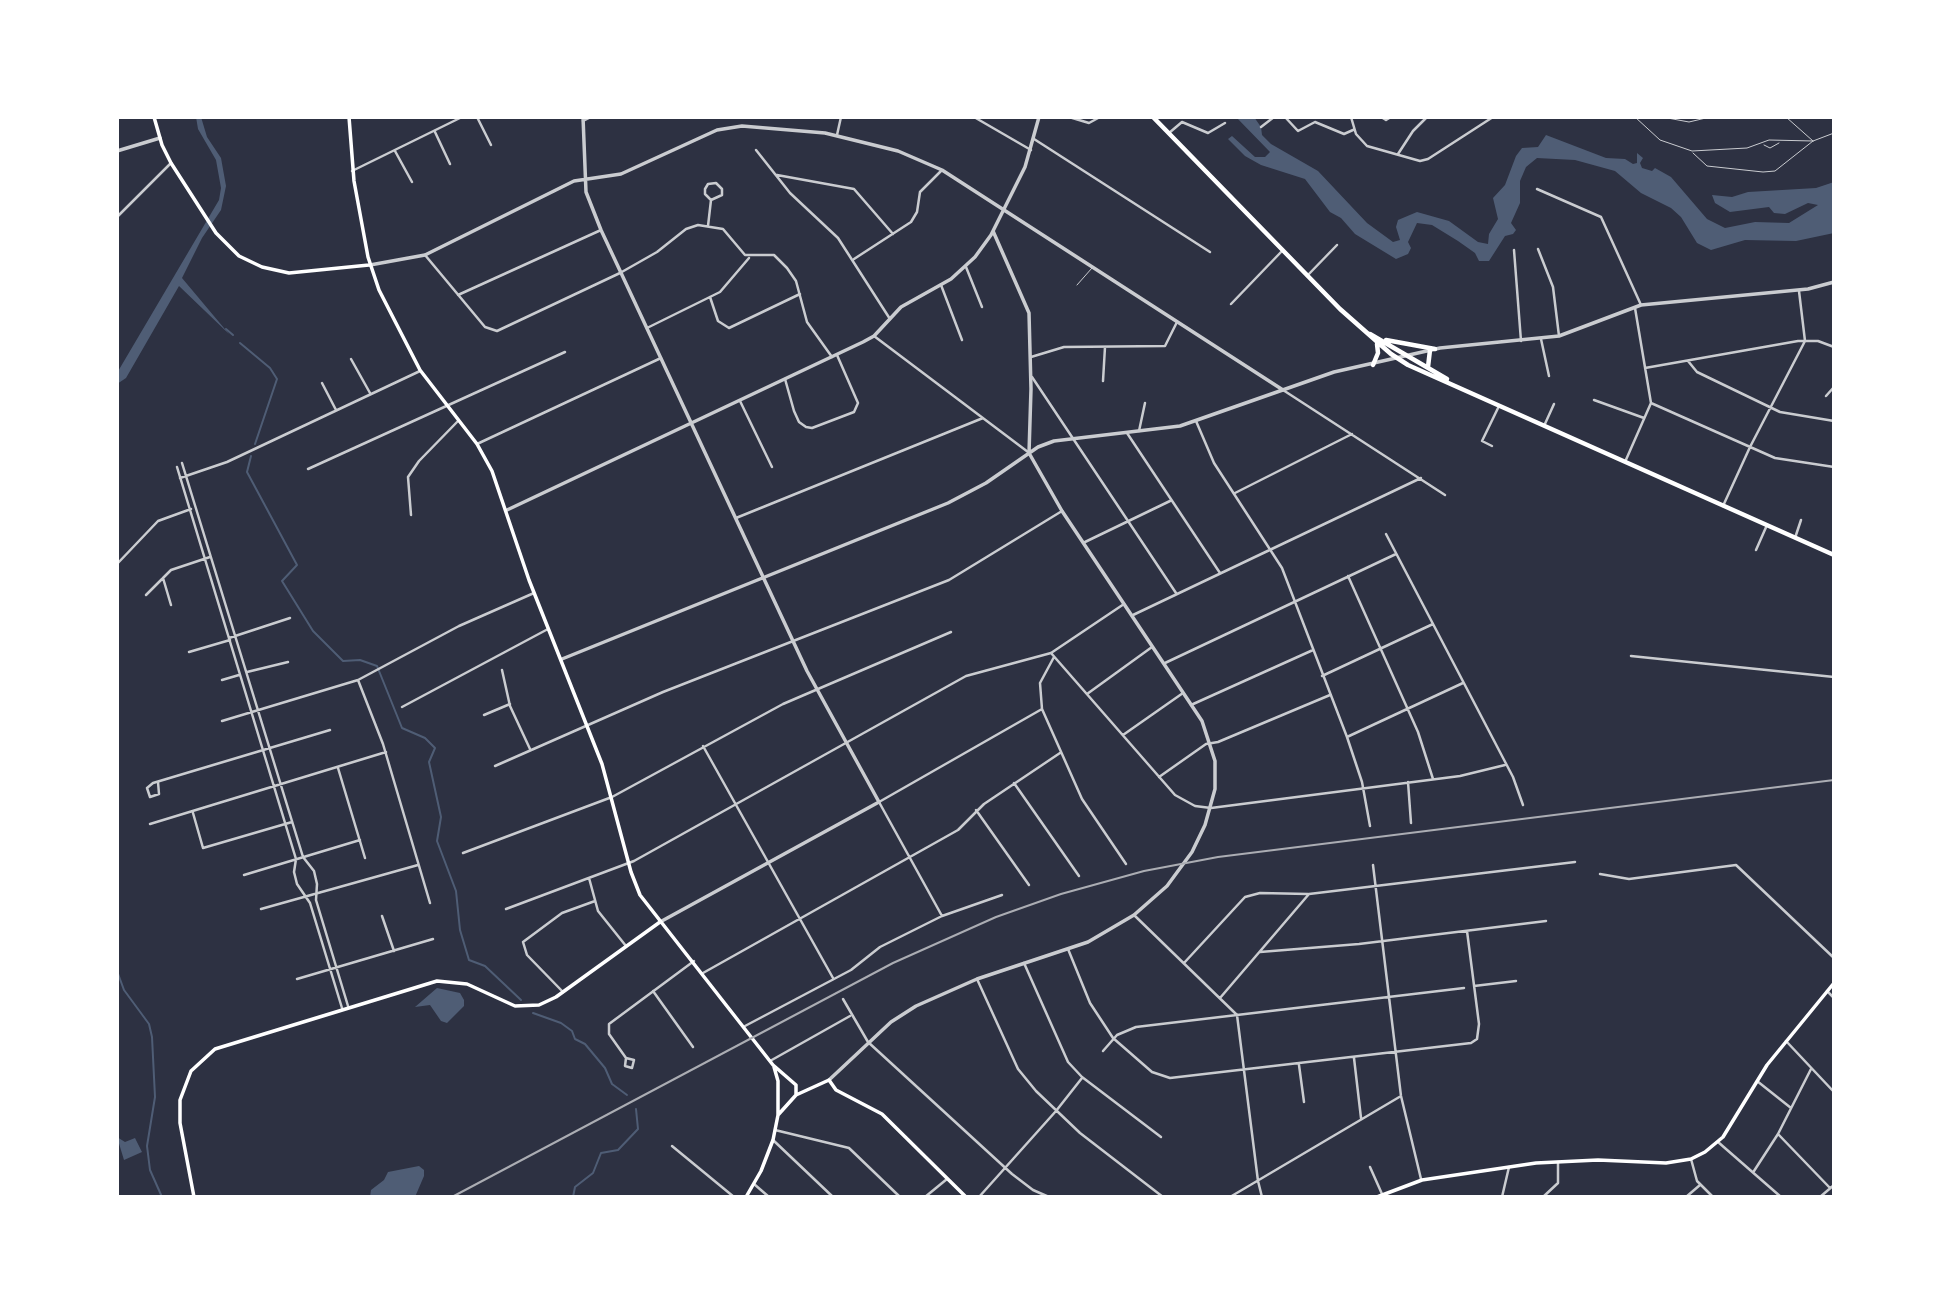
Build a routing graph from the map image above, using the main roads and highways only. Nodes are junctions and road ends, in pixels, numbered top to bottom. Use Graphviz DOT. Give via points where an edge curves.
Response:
graph roads {
  1 [pos="154,117"];
  2 [pos="349,117"];
  3 [pos="1153,117"];
  4 [pos="370,265"];
  5 [pos="1377,341"];
  6 [pos="1373,365"];
  7 [pos="1428,368"];
  8 [pos="1462,389"];
  9 [pos="1834,555"];
  10 [pos="660,922"];
  11 [pos="1834,983"];
  12 [pos="772,1063"];
  13 [pos="790,1081"];
  14 [pos="796,1085"];
  15 [pos="778,1086"];
  16 [pos="811,1088"];
  17 [pos="778,1094"];
  18 [pos="796,1096"];
  19 [pos="791,1100"];
  20 [pos="778,1115"];
  21 [pos="1379,1196"];
  22 [pos="194,1197"];
  23 [pos="746,1197"];
  24 [pos="966,1197"];
  1 -- 4 [label="main road" via="171,163 212,227 239,256 275,271 304,274"];
  2 -- 4 [label="main road" via="352,171"];
  3 -- 5 [label="main road" via="1282,251"];
  4 -- 10 [label="main road" via="420,370 492,471 534,593 588,724 628,864 640,895"];
  5 -- 6 [label="main road"];
  5 -- 7 [label="main road"];
  5 -- 7 [label="main road" via="1432,350"];
  5 -- 8 [label="main road" via="1398,358"];
  7 -- 8 [label="main road"];
  8 -- 9 [label="main road"];
  10 -- 12 [label="main road"];
  10 -- 22 [label="main road" via="545,1003 521,1007 467,984 443,980 210,1052 184,1086 179,1113"];
  11 -- 21 [label="main road" via="1786,1041 1718,1142 1691,1159 1666,1163 1558,1161 1422,1180"];
  12 -- 13 [label="main road"];
  12 -- 15 [label="main road"];
  13 -- 14 [label="main road"];
  13 -- 15 [label="main road"];
  14 -- 16 [label="main road"];
  14 -- 18 [label="main road"];
  15 -- 17 [label="main road"];
  16 -- 18 [label="main road"];
  16 -- 24 [label="main road" via="828,1080 836,1090 882,1114"];
  17 -- 19 [label="main road"];
  17 -- 20 [label="main road"];
  18 -- 19 [label="main road"];
  19 -- 20 [label="main road"];
  20 -- 23 [label="main road" via="773,1140"];
}
